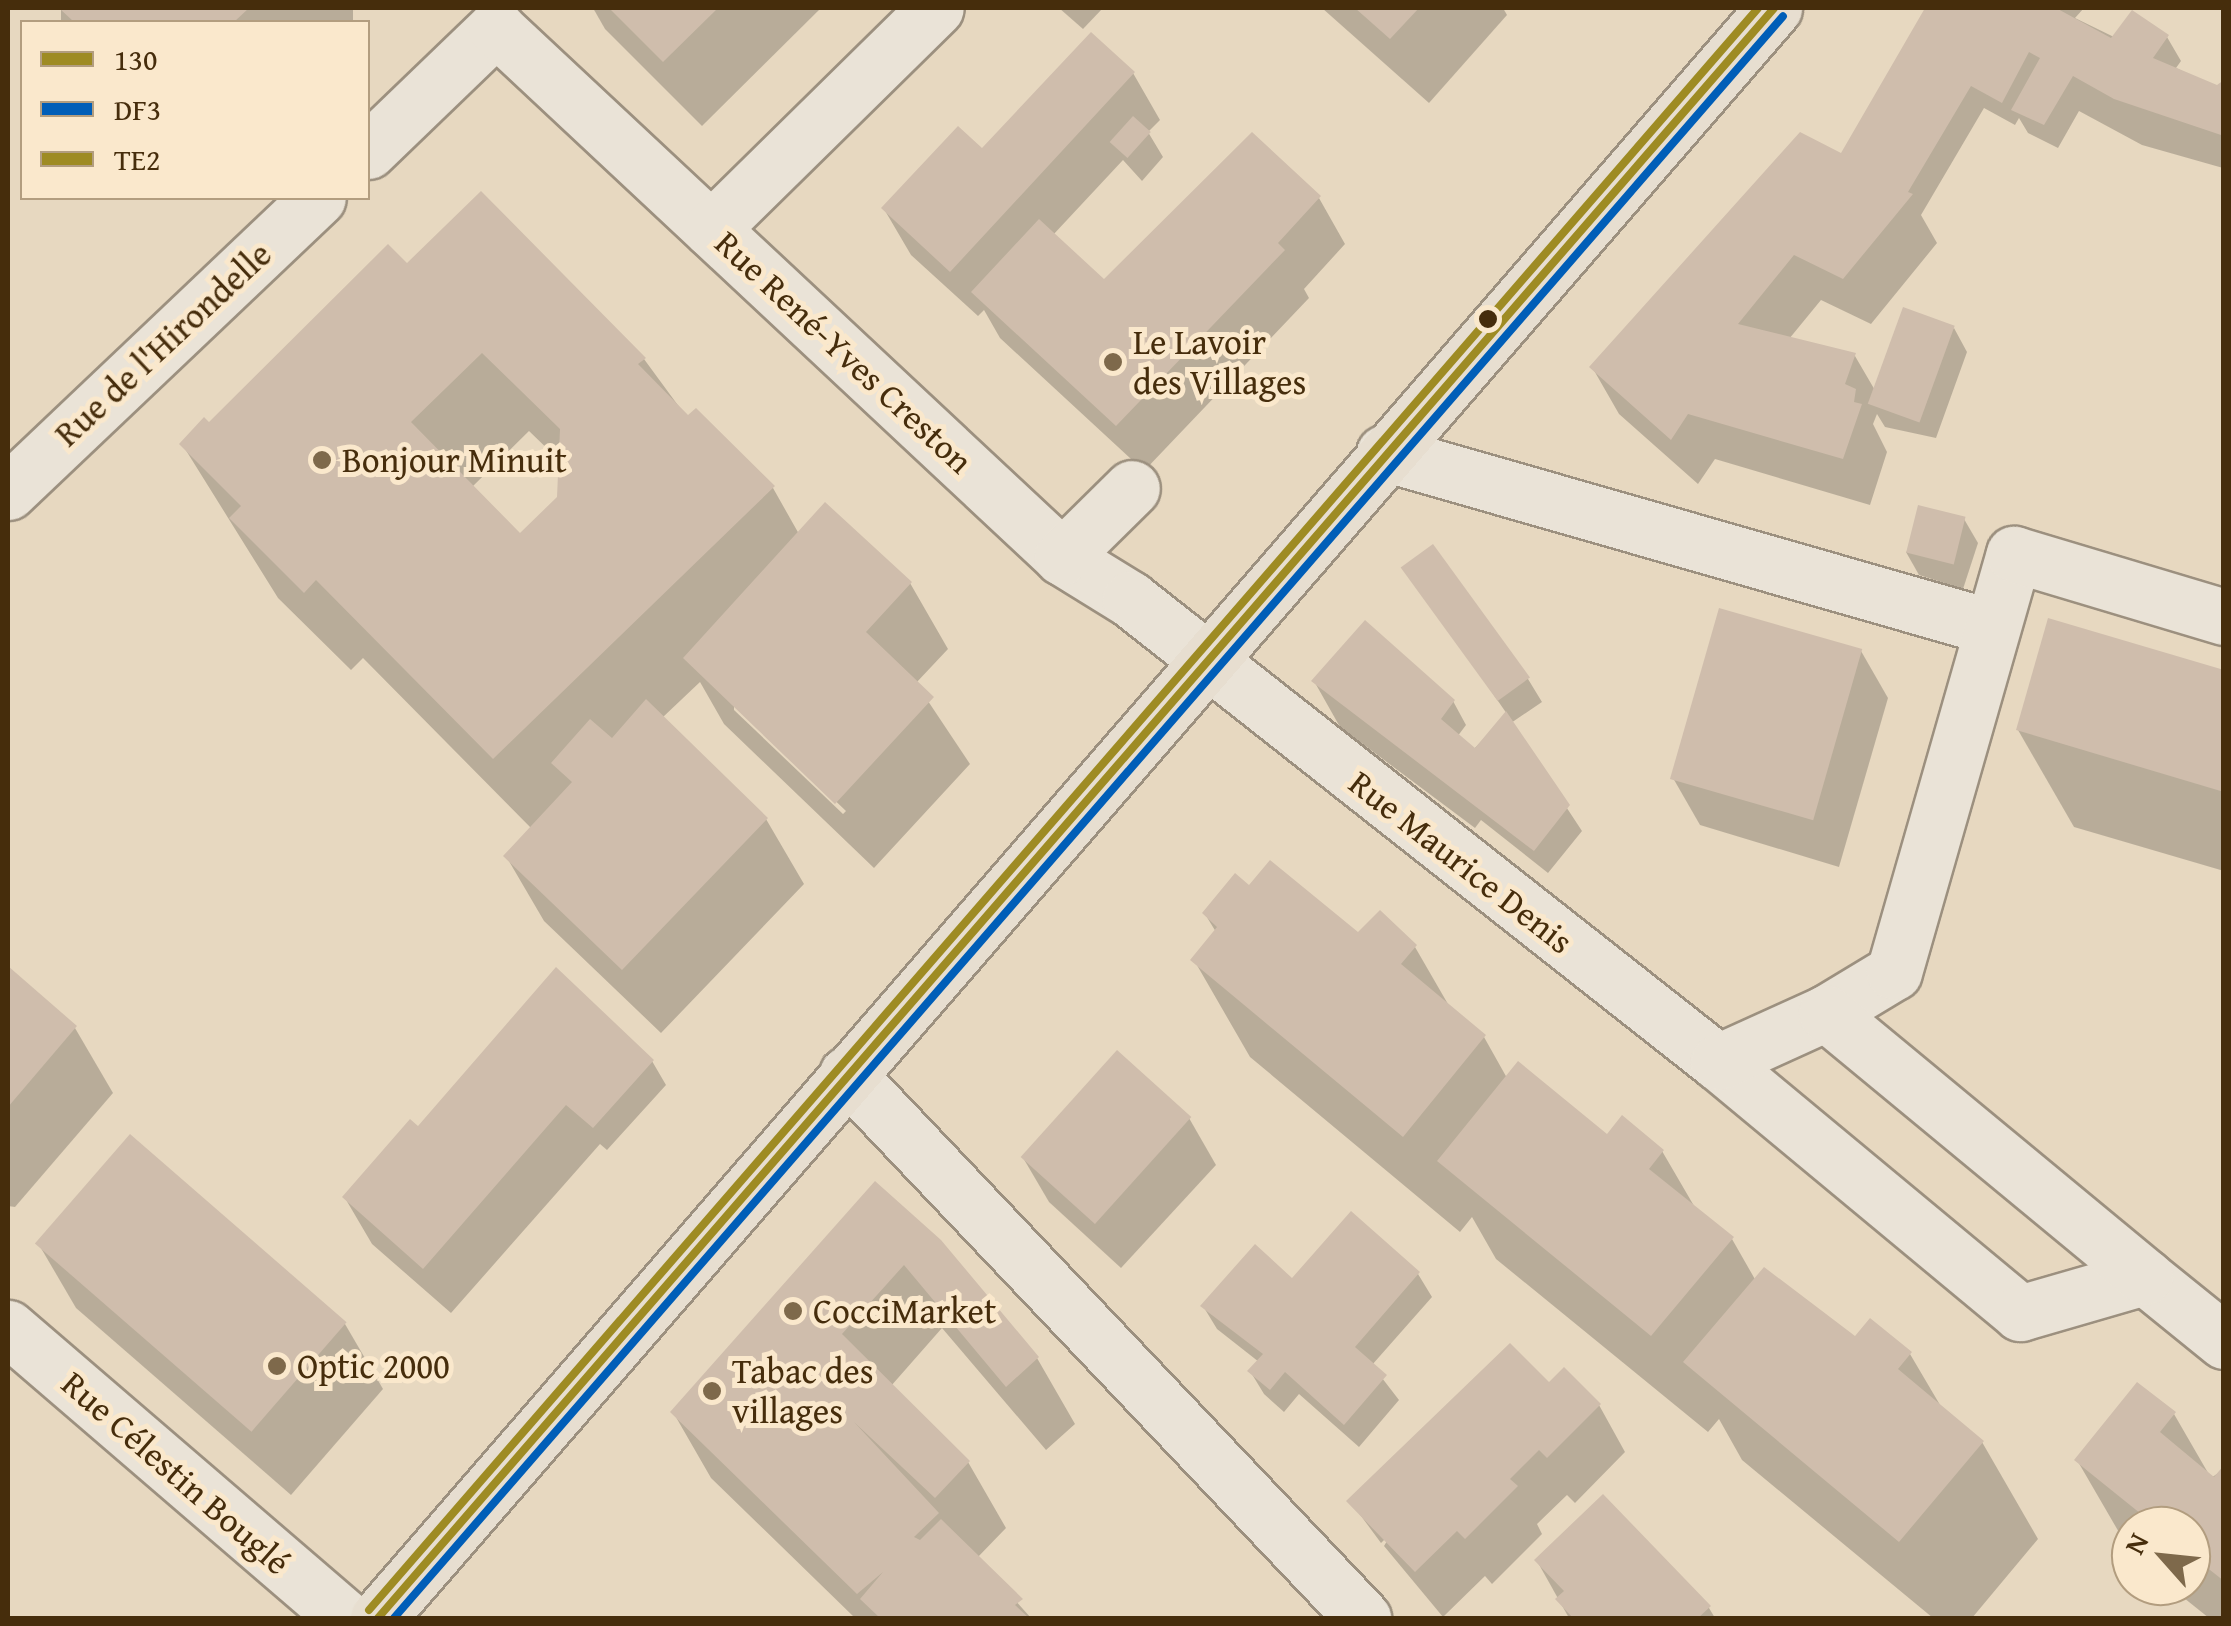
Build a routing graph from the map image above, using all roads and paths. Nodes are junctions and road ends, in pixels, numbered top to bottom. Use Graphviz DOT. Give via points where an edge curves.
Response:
graph roads {
  1 [pos="936,8"];
  2 [pos="1774,8"];
  3 [pos="370,149"];
  4 [pos="316,200"];
  5 [pos="712,229"];
  6 [pos="1384,453"];
  7 [pos="1132,488"];
  8 [pos="8,492"];
  9 [pos="1062,557"];
  10 [pos="2224,617"];
  11 [pos="1991,627"];
  12 [pos="1204,660"];
  13 [pos="1826,1013"];
  14 [pos="1718,1062"];
  15 [pos="847,1074"];
  16 [pos="2145,1277"];
  17 [pos="8,1328"];
  18 [pos="2224,1342"];
  19 [pos="345,1618"];
  20 [pos="378,1618"];
  21 [pos="1362,1618"];
  1 -- 5 [label="street"];
  2 -- 6 [label="main road"];
  3 -- 5 [label="street, Rue René-Yves Creston" via="496,28"];
  4 -- 8 [label="street, Rue de l'Hirondelle"];
  5 -- 9 [label="street, Rue René-Yves Creston"];
  6 -- 11 [label="street"];
  6 -- 12 [label="main road"];
  7 -- 9 [label="street"];
  9 -- 12 [label="street, Rue René-Yves Creston" via="1130,599"];
  10 -- 11 [label="street" via="2014,554"];
  11 -- 13 [label="street" via="1894,972"];
  12 -- 14 [label="street, Rue Maurice Denis"];
  12 -- 15 [label="main road"];
  13 -- 14 [label="street"];
  13 -- 16 [label="street"];
  14 -- 16 [label="street, Rue Maurice Denis" via="2020,1312"];
  15 -- 20 [label="main road"];
  15 -- 21 [label="street"];
  16 -- 18 [label="street"];
  17 -- 19 [label="street, Rue Célestin Bouglé"];
}
